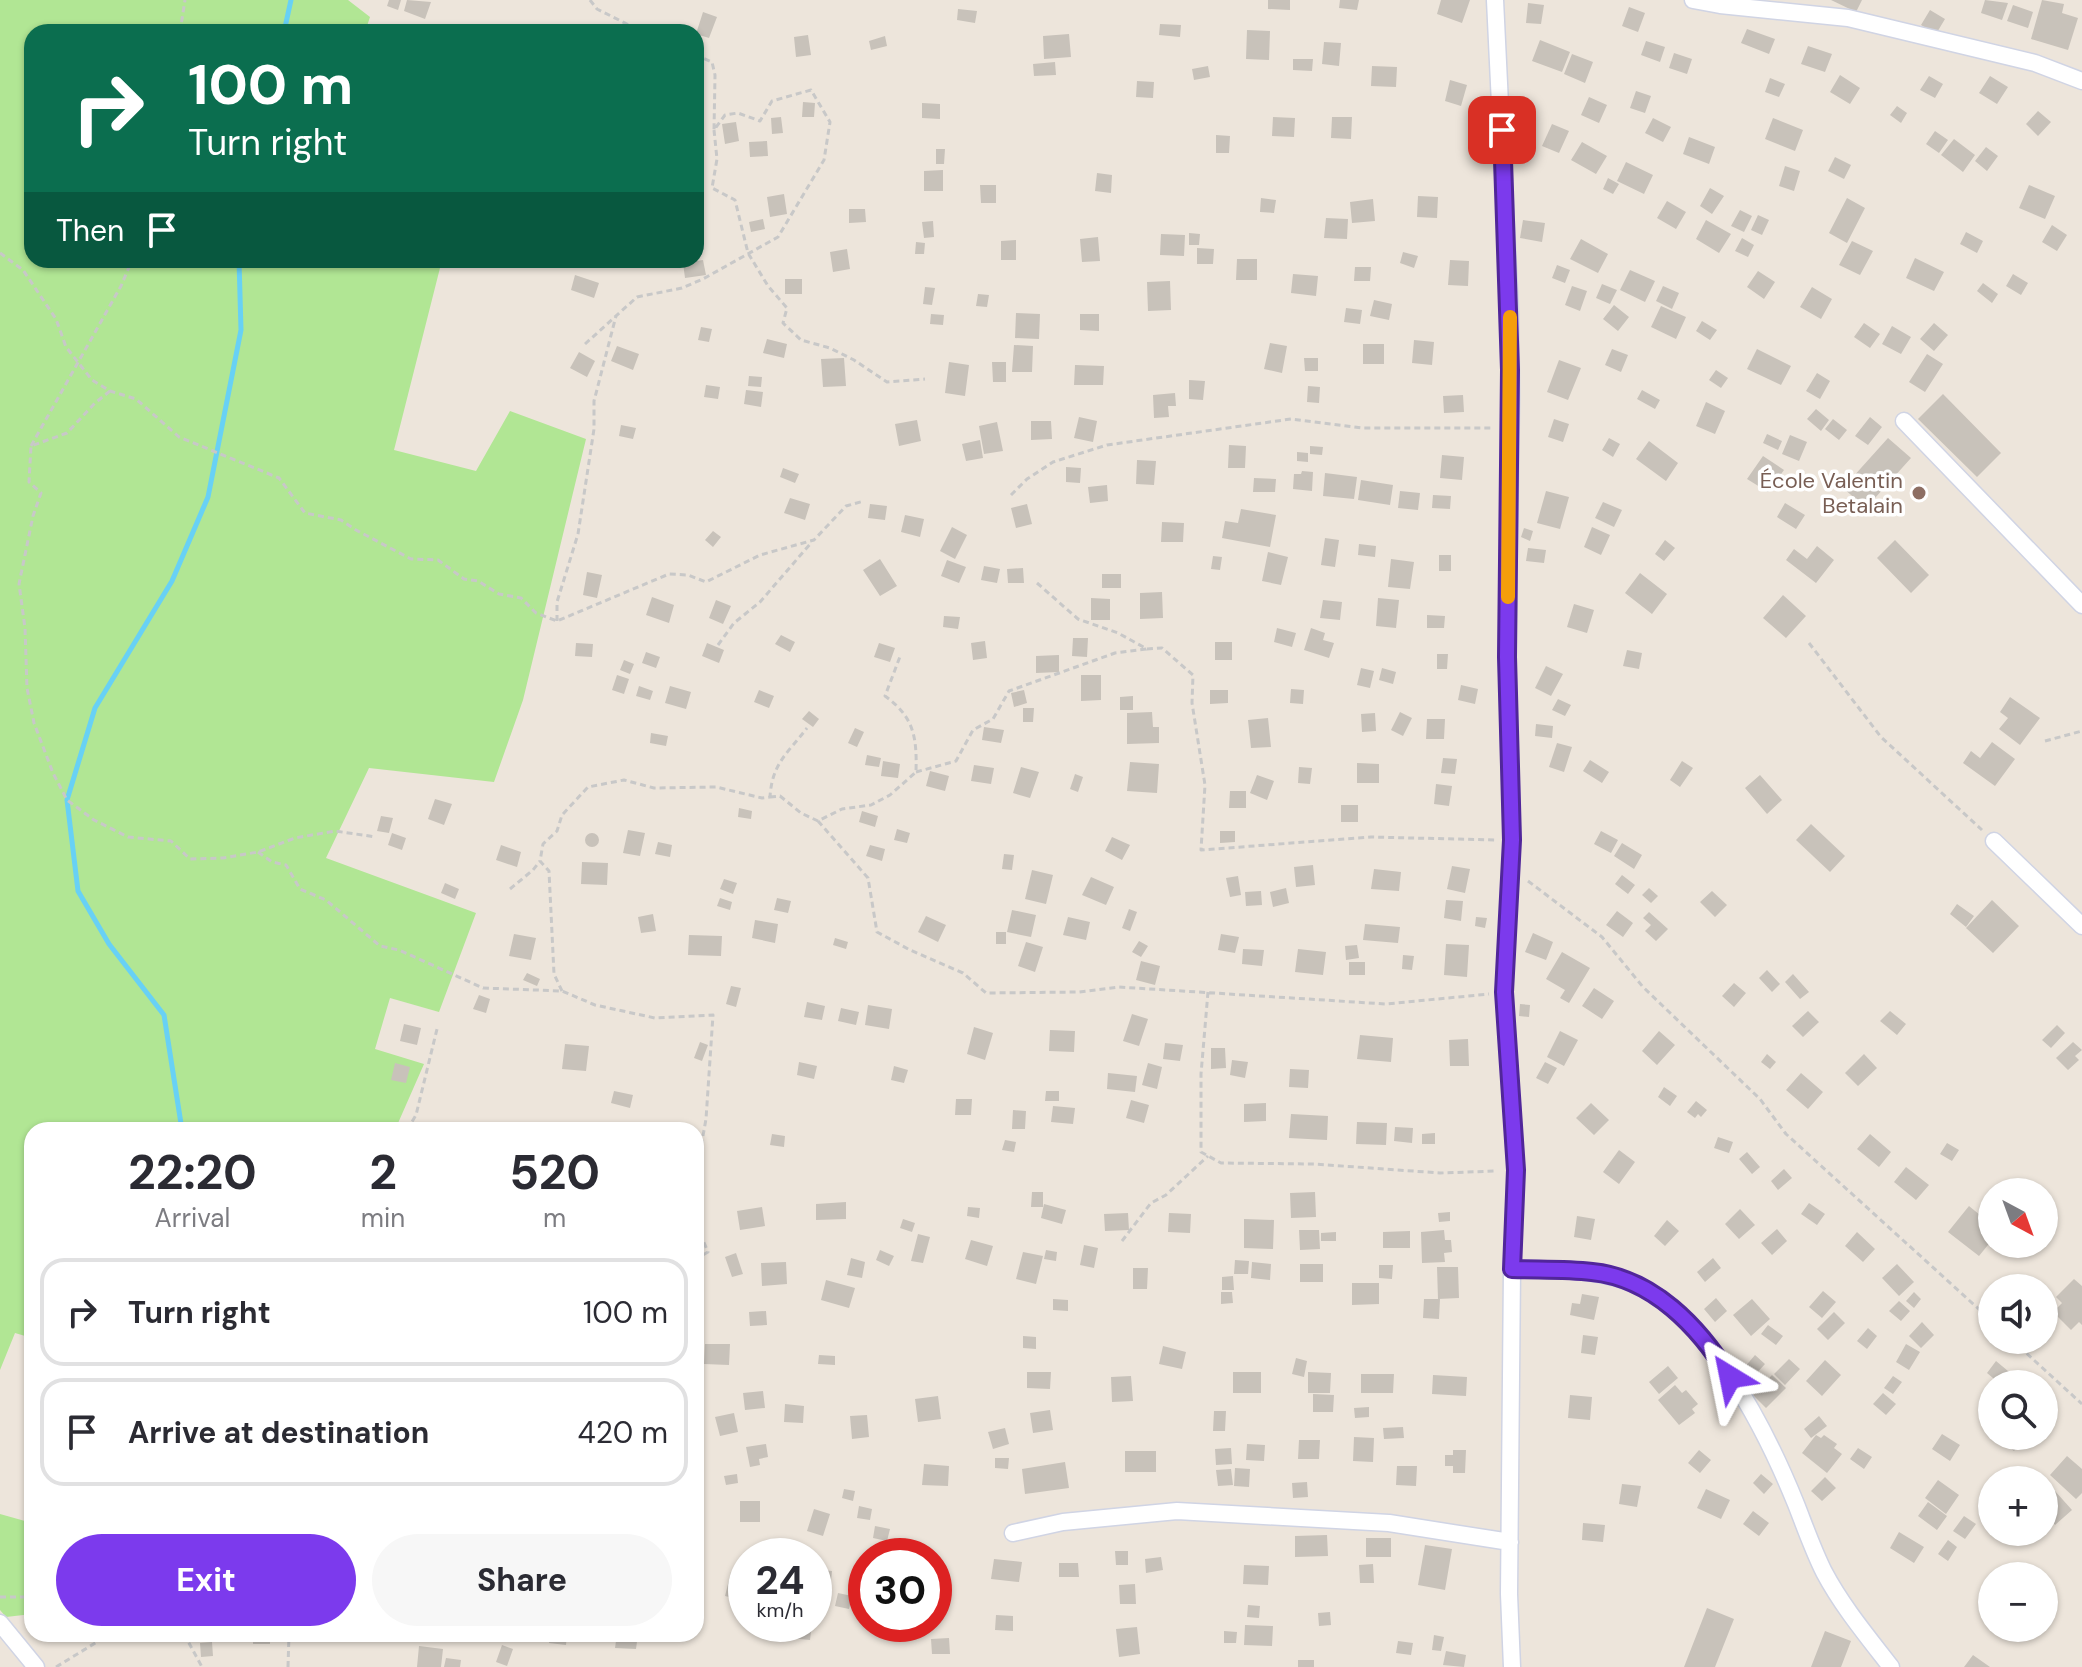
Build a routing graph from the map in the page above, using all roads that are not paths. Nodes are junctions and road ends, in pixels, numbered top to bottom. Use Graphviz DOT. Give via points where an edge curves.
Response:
graph roads {
  1 [pos="1495,0"];
  2 [pos="1693,0"];
  3 [pos="2082,81"];
  4 [pos="1904,421"];
  5 [pos="2082,605"];
  6 [pos="1994,841"];
  7 [pos="2082,926"];
  8 [pos="1512,1269"];
  9 [pos="1013,1533"];
  10 [pos="1510,1542"];
  11 [pos="0,1623"];
  12 [pos="36,1667"];
  13 [pos="1512,1667"];
  14 [pos="1891,1667"];
  1 -- 8 [label="street" via="1510,312 1507,657 1512,840 1504,992 1516,1170"];
  2 -- 3 [label="street" via="1848,18 2035,63"];
  4 -- 5 [label="street"];
  6 -- 7 [label="street"];
  8 -- 10 [label="street"];
  8 -- 14 [label="street" via="1594,1272 1628,1281 1655,1294 1692,1325 1757,1421 1837,1596"];
  9 -- 10 [label="street" via="1063,1522 1177,1511 1389,1523"];
  10 -- 13 [label="street"];
  11 -- 12 [label="street"];
}
